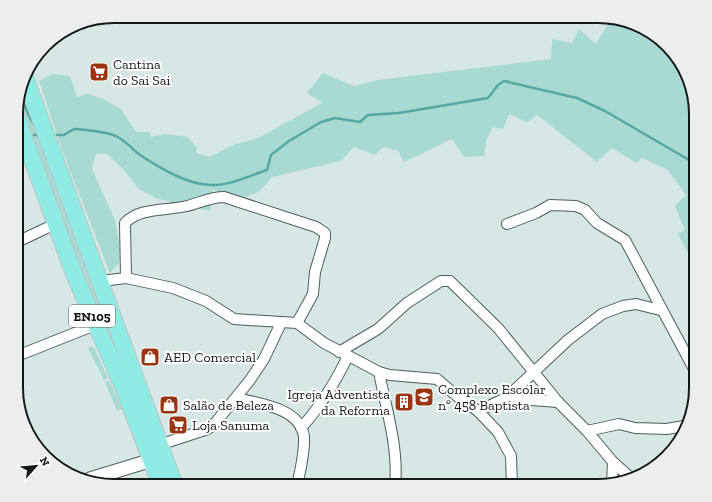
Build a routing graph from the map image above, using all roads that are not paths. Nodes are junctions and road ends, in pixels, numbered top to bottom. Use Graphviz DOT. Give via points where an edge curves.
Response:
graph roads {
  1 [pos="28,85"];
  2 [pos="23,135"];
  3 [pos="55,224"];
  4 [pos="507,224"];
  5 [pos="23,239"];
  6 [pos="126,278"];
  7 [pos="100,281"];
  8 [pos="660,310"];
  9 [pos="281,323"];
  10 [pos="297,323"];
  11 [pos="95,325"];
  12 [pos="23,354"];
  13 [pos="344,354"];
  14 [pos="689,361"];
  15 [pos="534,371"];
  16 [pos="379,372"];
  17 [pos="236,398"];
  18 [pos="506,398"];
  19 [pos="558,402"];
  20 [pos="478,411"];
  21 [pos="680,427"];
  22 [pos="301,428"];
  23 [pos="587,431"];
  24 [pos="159,445"];
  25 [pos="152,460"];
  26 [pos="613,462"];
  27 [pos="627,474"];
  28 [pos="96,477"];
  29 [pos="612,478"];
  30 [pos="159,479"];
  31 [pos="172,479"];
  32 [pos="298,479"];
  33 [pos="396,479"];
  34 [pos="512,479"];
  1 -- 7 [label="main road, EN105"];
  2 -- 3 [label="main road, EN105"];
  3 -- 5 [label="street"];
  3 -- 11 [label="main road, EN105"];
  4 -- 8 [label="street" via="550,206 576,206 585,210 597,223 625,240"];
  6 -- 7 [label="street"];
  6 -- 9 [label="street" via="173,288 206,301 234,319"];
  6 -- 10 [label="street" via="124,223 130,217 143,212 224,197 316,227 325,233 315,272 313,294"];
  7 -- 24 [label="main road, EN105"];
  8 -- 14 [label="street"];
  8 -- 15 [label="street" via="636,304 602,314"];
  9 -- 10 [label="street"];
  9 -- 17 [label="street" via="264,359"];
  10 -- 13 [label="street"];
  11 -- 12 [label="street"];
  11 -- 25 [label="main road, EN105"];
  13 -- 15 [label="street" via="378,329 407,302 446,280 468,296"];
  13 -- 16 [label="street"];
  13 -- 22 [label="street" via="333,387 318,410"];
  15 -- 18 [label="street"];
  15 -- 19 [label="street"];
  16 -- 20 [label="street" via="390,376 437,379"];
  16 -- 33 [label="street" via="395,454"];
  17 -- 22 [label="street" via="274,406 292,418"];
  17 -- 24 [label="street" via="208,429"];
  18 -- 19 [label="street"];
  18 -- 20 [label="street"];
  19 -- 23 [label="street"];
  20 -- 34 [label="street" via="498,432 511,456"];
  21 -- 23 [label="street" via="635,428 620,424"];
  22 -- 32 [label="street" via="304,437"];
  23 -- 26 [label="street"];
  24 -- 31 [label="main road, EN105"];
  25 -- 28 [label="street"];
  25 -- 30 [label="main road, EN105"];
  26 -- 27 [label="street"];
  26 -- 29 [label="street"];
}
